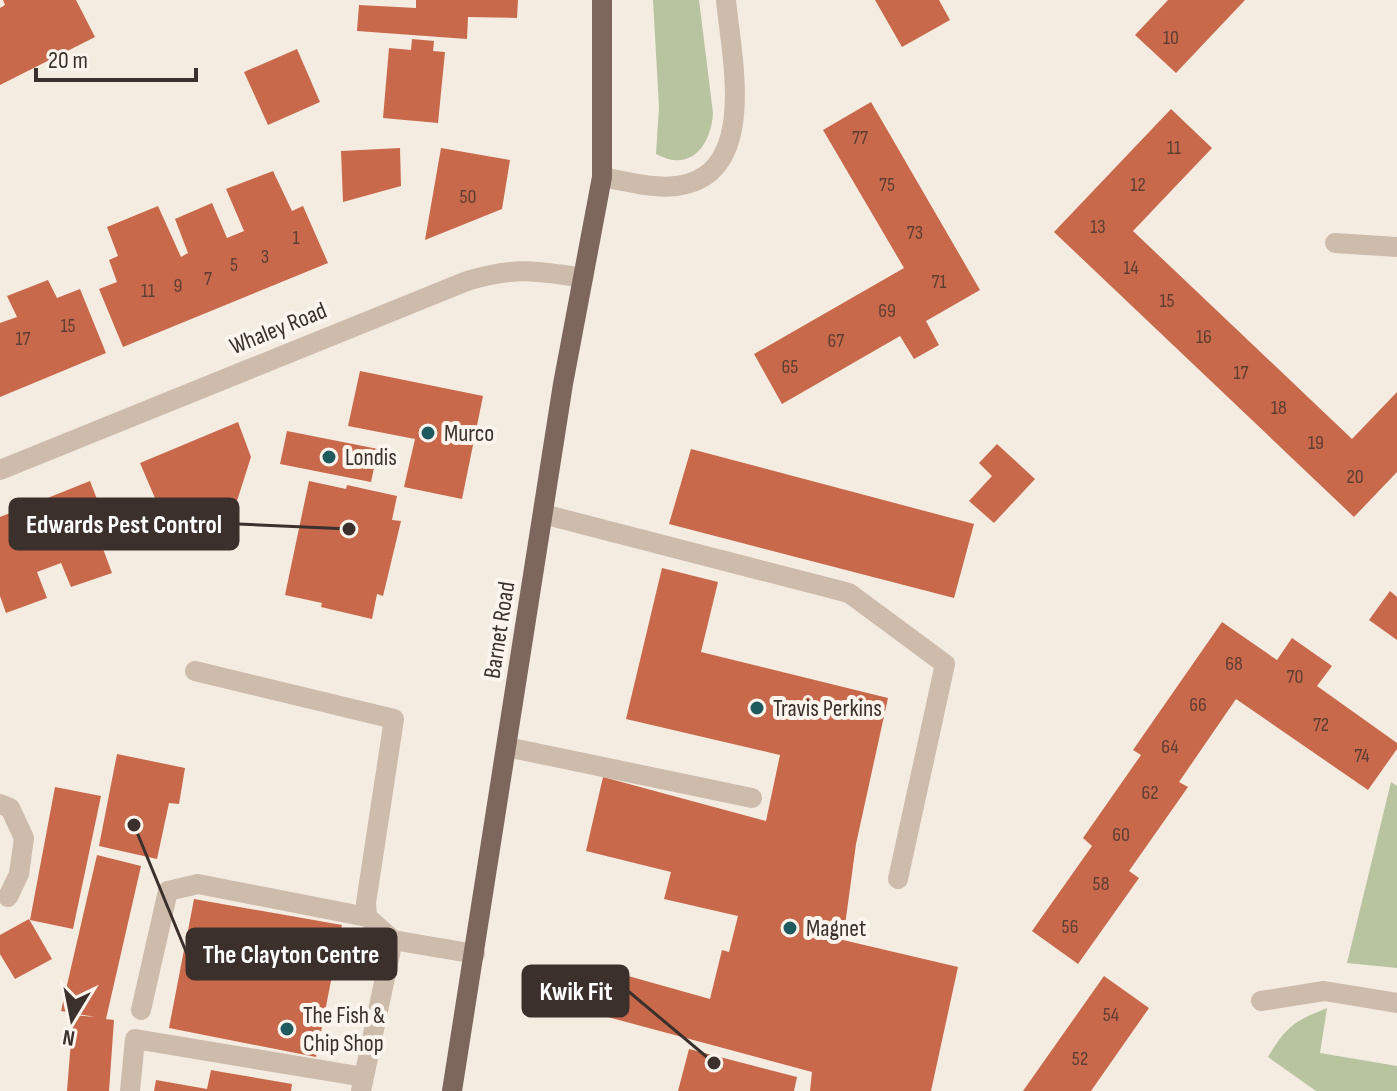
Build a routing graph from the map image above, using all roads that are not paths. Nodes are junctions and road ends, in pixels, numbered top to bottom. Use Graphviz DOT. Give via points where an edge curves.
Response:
graph roads {
  1 [pos="602,0"];
  2 [pos="726,0"];
  3 [pos="602,177"];
  4 [pos="1335,243"];
  5 [pos="1397,247"];
  6 [pos="583,278"];
  7 [pos="0,470"];
  8 [pos="543,514"];
  9 [pos="195,671"];
  10 [pos="507,747"];
  11 [pos="752,798"];
  12 [pos="0,804"];
  13 [pos="898,879"];
  14 [pos="8,897"];
  15 [pos="367,917"];
  16 [pos="393,940"];
  17 [pos="475,954"];
  18 [pos="1261,1001"];
  19 [pos="1397,1003"];
  20 [pos="141,1010"];
  21 [pos="362,1084"];
  22 [pos="130,1091"];
  23 [pos="452,1091"];
  1 -- 3 [label="main road, Barnet Road"];
  2 -- 3 [label="street" via="735,118 731,140 713,170 696,182 674,187"];
  3 -- 6 [label="main road, Barnet Road"];
  4 -- 5 [label="street"];
  6 -- 7 [label="street, Whaley Road" via="501,271 467,281"];
  6 -- 8 [label="main road, Barnet Road"];
  8 -- 10 [label="main road, Barnet Road"];
  8 -- 13 [label="street" via="849,593 945,664"];
  9 -- 15 [label="street" via="394,719"];
  10 -- 11 [label="street"];
  10 -- 17 [label="main road, Barnet Road"];
  12 -- 14 [label="street" via="10,808 24,838 19,874"];
  15 -- 16 [label="street"];
  15 -- 20 [label="street" via="198,884 168,891"];
  16 -- 17 [label="street"];
  16 -- 21 [label="street"];
  17 -- 23 [label="main road, Barnet Road"];
  18 -- 19 [label="street" via="1324,991"];
  21 -- 22 [label="street" via="135,1039"];
}
